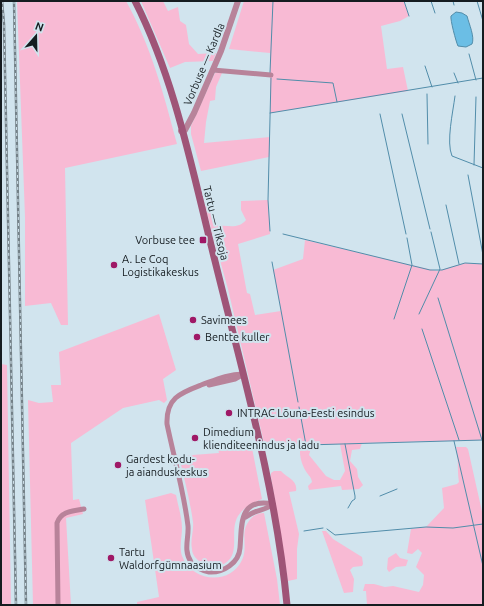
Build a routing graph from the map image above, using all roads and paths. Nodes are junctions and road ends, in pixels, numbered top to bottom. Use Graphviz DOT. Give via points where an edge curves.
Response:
graph roads {
  1 [pos="135,1"];
  2 [pos="238,1"];
  3 [pos="213,70"];
  4 [pos="271,75"];
  5 [pos="182,131"];
  6 [pos="243,374"];
  7 [pos="272,504"];
  8 [pos="264,508"];
  9 [pos="84,509"];
  10 [pos="242,520"];
  11 [pos="275,521"];
  12 [pos="58,605"];
  13 [pos="287,605"];
  1 -- 5 [label="main road, Tartu — Tiksoja" via="158,54"];
  2 -- 3 [label="street, Vorbuse — Kardla"];
  3 -- 4 [label="street"];
  3 -- 5 [label="street, Vorbuse — Kardla" via="191,120"];
  5 -- 6 [label="main road, Tartu — Tiksoja"];
  6 -- 7 [label="main road, Tartu — Tiksoja" via="263,454"];
  6 -- 10 [label="street" via="235,379 185,390 173,400 167,419 188,528 186,548 195,566 209,572 225,570 230,566 240,549"];
  7 -- 8 [label="street" via="269,508"];
  7 -- 10 [label="street" via="263,502 252,507"];
  7 -- 11 [label="main road, Tartu — Tiksoja"];
  8 -- 10 [label="street" via="253,511"];
  8 -- 11 [label="street" via="271,513"];
  9 -- 12 [label="street" via="65,513 57,523"];
  11 -- 13 [label="main road, Tartu — Tiksoja"];
}
